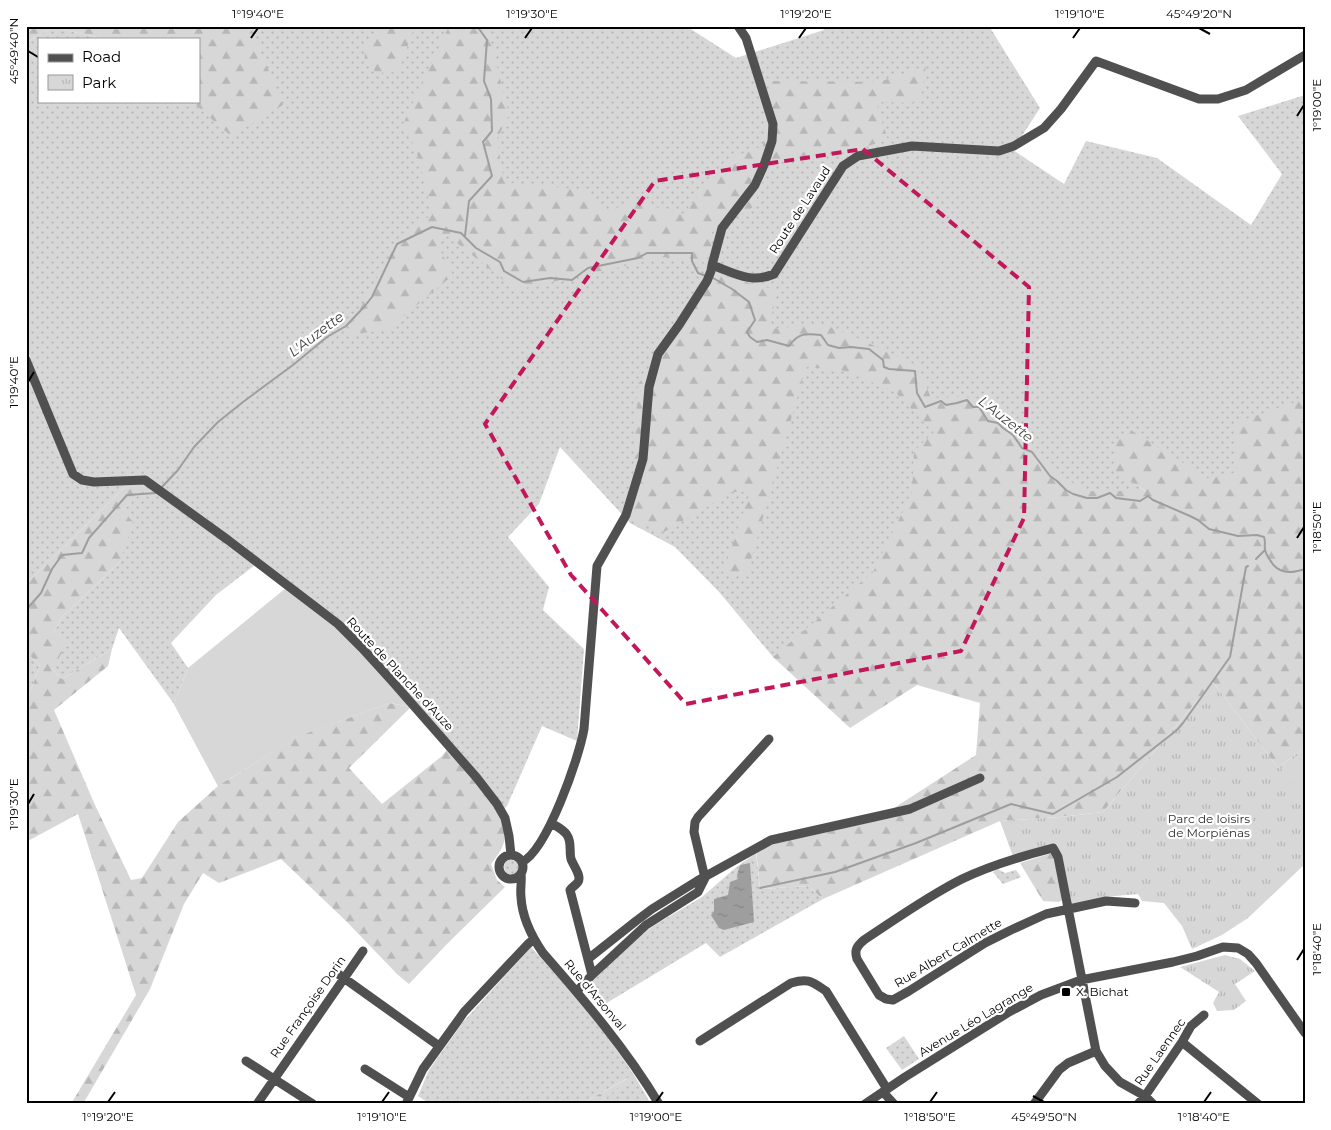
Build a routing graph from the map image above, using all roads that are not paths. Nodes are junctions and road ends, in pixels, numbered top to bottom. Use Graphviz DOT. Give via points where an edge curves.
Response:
graph roads {
  1 [pos="738,26"];
  2 [pos="1305,55"];
  3 [pos="711,268"];
  4 [pos="26,360"];
  5 [pos="769,739"];
  6 [pos="980,778"];
  7 [pos="551,823"];
  8 [pos="511,855"];
  9 [pos="522,862"];
  10 [pos="521,873"];
  11 [pos="506,877"];
  12 [pos="705,878"];
  13 [pos="521,898"];
  14 [pos="1135,903"];
  15 [pos="1068,910"];
  16 [pos="534,939"];
  17 [pos="362,951"];
  18 [pos="588,959"];
  19 [pos="334,971"];
  20 [pos="592,975"];
  21 [pos="344,978"];
  22 [pos="1081,980"];
  23 [pos="577,991"];
  24 [pos="1204,1015"];
  25 [pos="1305,1033"];
  26 [pos="700,1041"];
  27 [pos="1182,1042"];
  28 [pos="439,1046"];
  29 [pos="1096,1051"];
  30 [pos="246,1060"];
  31 [pos="365,1069"];
  32 [pos="273,1078"];
  33 [pos="885,1090"];
  34 [pos="1144,1096"];
  35 [pos="408,1101"];
  36 [pos="257,1104"];
  37 [pos="313,1104"];
  38 [pos="659,1104"];
  39 [pos="865,1104"];
  40 [pos="894,1104"];
  41 [pos="1034,1104"];
  42 [pos="1138,1104"];
  43 [pos="1153,1104"];
  44 [pos="1258,1104"];
  1 -- 3 [label="street" via="746,38 773,124 772,141 755,185 722,228"];
  2 -- 3 [label="street, Route de Lavaud" via="1246,90 1218,99 1199,99 1096,61 1044,128 1014,146 999,150 912,146 858,156 844,166 774,274 751,278"];
  3 -- 7 [label="street" via="708,281 658,354 649,388 643,459 626,515 597,566 582,743"];
  4 -- 8 [label="street, Route de Planche d'Auze" via="73,474 94,482 145,480 285,582 348,634 492,798 505,818"];
  5 -- 12 [label="street" via="695,822 694,832"];
  6 -- 12 [label="street" via="910,809 771,840"];
  7 -- 9 [label="street" via="540,844"];
  7 -- 18 [label="street" via="564,831 569,839 579,880 570,890"];
  8 -- 9 [label="street"];
  8 -- 11 [label="street" via="500,862 501,872"];
  9 -- 10 [label="street"];
  10 -- 11 [label="street" via="513,878"];
  10 -- 13 [label="street, Rue d'Arsonval"];
  11 -- 13 [label="street, Rue d'Arsonval"];
  12 -- 18 [label="street" via="645,914"];
  12 -- 20 [label="street" via="698,892 646,925"];
  13 -- 16 [label="street, Rue d'Arsonval"];
  14 -- 15 [label="street, Rue Albert Calmette" via="1106,901"];
  15 -- 15 [label="street, Rue Albert Calmette" via="1046,914 985,943 893,1000 879,995 855,953 864,940 946,887 994,866 1053,848 1058,857"];
  15 -- 22 [label="street"];
  16 -- 23 [label="street, Rue d'Arsonval"];
  16 -- 28 [label="street" via="464,1012"];
  17 -- 21 [label="street, Rue Françoise Dorin"];
  18 -- 20 [label="street"];
  19 -- 21 [label="street"];
  20 -- 23 [label="street"];
  21 -- 28 [label="street"];
  21 -- 32 [label="street, Rue Françoise Dorin"];
  22 -- 25 [label="street, Avenue Léo Lagrange" via="1173,962 1223,947 1238,948 1256,963"];
  22 -- 29 [label="street"];
  22 -- 33 [label="street, Avenue Léo Lagrange" via="1041,995 1009,1012"];
  23 -- 38 [label="street, Rue d'Arsonval" via="615,1037"];
  24 -- 27 [label="street, Rue Laennec" via="1191,1026"];
  26 -- 33 [label="street" via="791,983 813,982 826,990"];
  27 -- 34 [label="street, Rue Laennec"];
  27 -- 44 [label="street"];
  28 -- 35 [label="street" via="423,1069"];
  29 -- 34 [label="street" via="1120,1082"];
  29 -- 41 [label="street" via="1059,1070"];
  30 -- 32 [label="street"];
  31 -- 35 [label="street"];
  32 -- 36 [label="street, Rue Françoise Dorin"];
  32 -- 37 [label="street"];
  33 -- 39 [label="street, Avenue Léo Lagrange"];
  33 -- 40 [label="street"];
  34 -- 42 [label="street, Rue Laennec"];
  34 -- 43 [label="street"];
}
